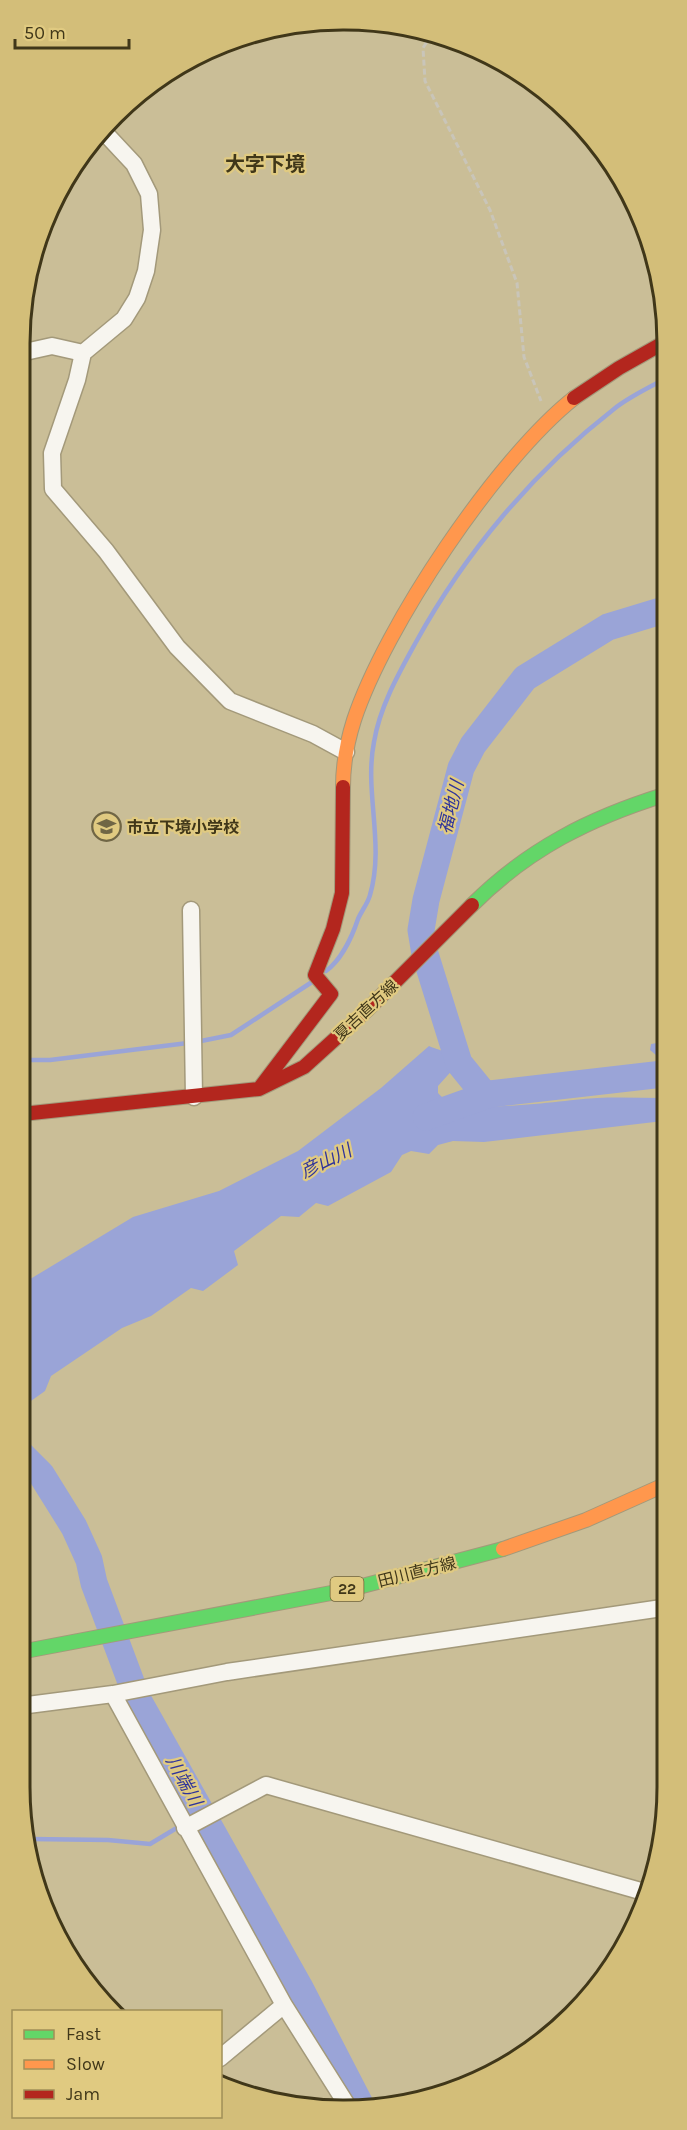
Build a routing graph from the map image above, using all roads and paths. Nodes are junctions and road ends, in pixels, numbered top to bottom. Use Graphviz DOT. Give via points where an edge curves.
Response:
graph roads {
  1 [pos="427,42"];
  2 [pos="108,137"];
  3 [pos="657,346"];
  4 [pos="30,351"];
  5 [pos="83,353"];
  6 [pos="549,420"];
  7 [pos="346,752"];
  8 [pos="657,797"];
  9 [pos="191,910"];
  10 [pos="259,1089"];
  11 [pos="194,1097"];
  12 [pos="30,1113"];
  13 [pos="657,1488"];
  14 [pos="657,1609"];
  15 [pos="30,1650"];
  16 [pos="113,1694"];
  17 [pos="30,1705"];
  18 [pos="185,1828"];
  19 [pos="639,1891"];
  20 [pos="284,2006"];
  21 [pos="222,2056"];
  22 [pos="344,2100"];
  1 -- 6 [label="path" via="423,48 425,81 490,210 517,283 524,357"];
  2 -- 5 [label="street" via="134,164 149,194 152,230 146,271 136,298 124,319"];
  3 -- 6 [label="main road" via="620,366"];
  4 -- 5 [label="street" via="52,346"];
  5 -- 7 [label="street" via="52,453 53,489 106,551 177,647 230,701"];
  6 -- 7 [label="main road" via="457,533 418,591 364,688"];
  7 -- 10 [label="main road" via="344,882 334,929 315,975 331,994"];
  8 -- 10 [label="main road, 夏吉直方線" via="612,811 548,843 481,896 304,1067"];
  9 -- 11 [label="street"];
  10 -- 11 [label="main road, 夏吉直方線"];
  11 -- 12 [label="main road, 夏吉直方線"];
  13 -- 15 [label="main road, 田川直方線 / 22" via="537,1538 432,1570 300,1600"];
  14 -- 16 [label="street" via="227,1672"];
  16 -- 17 [label="street"];
  16 -- 18 [label="street"];
  18 -- 19 [label="street" via="266,1785"];
  18 -- 20 [label="street"];
  20 -- 21 [label="street"];
  20 -- 22 [label="street"];
}
